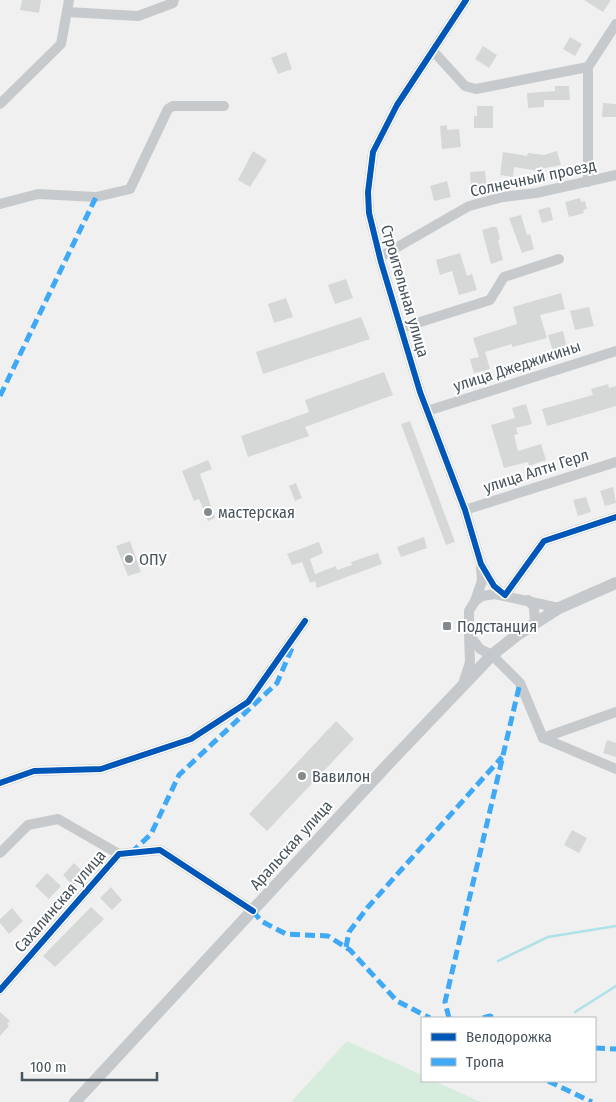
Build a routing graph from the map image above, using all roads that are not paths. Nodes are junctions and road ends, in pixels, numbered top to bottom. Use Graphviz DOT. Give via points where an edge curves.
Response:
graph roads {
  1 [pos="69,0"];
  2 [pos="466,0"];
  3 [pos="173,2"];
  4 [pos="67,12"];
  5 [pos="616,24"];
  6 [pos="433,52"];
  7 [pos="588,67"];
  8 [pos="0,104"];
  9 [pos="224,106"];
  10 [pos="616,175"];
  11 [pos="588,182"];
  12 [pos="0,204"];
  13 [pos="380,257"];
  14 [pos="559,259"];
  15 [pos="401,328"];
  16 [pos="616,351"];
  17 [pos="427,411"];
  18 [pos="616,462"];
  19 [pos="465,510"];
  20 [pos="616,517"];
  21 [pos="481,564"];
  22 [pos="616,583"];
  23 [pos="505,595"];
  24 [pos="528,600"];
  25 [pos="475,601"];
  26 [pos="559,608"];
  27 [pos="305,620"];
  28 [pos="535,623"];
  29 [pos="469,629"];
  30 [pos="492,655"];
  31 [pos="463,686"];
  32 [pos="616,712"];
  33 [pos="543,738"];
  34 [pos="616,769"];
  35 [pos="0,783"];
  36 [pos="0,853"];
  37 [pos="119,854"];
  38 [pos="253,911"];
  39 [pos="0,990"];
  40 [pos="75,1102"];
  1 -- 4 [label="street"];
  2 -- 6 [label="street, Строительная улица"];
  3 -- 4 [label="street" via="138,16"];
  4 -- 8 [label="street" via="61,44"];
  5 -- 7 [label="street"];
  6 -- 7 [label="street" via="465,86 476,89"];
  6 -- 13 [label="street, Строительная улица" via="397,105 373,152 369,213"];
  7 -- 11 [label="street"];
  9 -- 12 [label="street" via="173,106 168,109 130,189 96,197 38,194"];
  10 -- 11 [label="street, Солнечный проезд"];
  11 -- 13 [label="street, Солнечный проезд" via="503,196 469,206"];
  13 -- 15 [label="street, Строительная улица"];
  14 -- 15 [label="street" via="504,277 490,300"];
  15 -- 17 [label="street, Строительная улица"];
  16 -- 17 [label="street, улица Джеджикины"];
  17 -- 19 [label="street, Строительная улица"];
  18 -- 19 [label="street, улица Алтн Герл"];
  19 -- 21 [label="street, Строительная улица"];
  20 -- 23 [label="street" via="544,541"];
  21 -- 23 [label="street, Строительная улица" via="494,586"];
  21 -- 25 [label="street" via="482,581"];
  22 -- 26 [label="main road"];
  23 -- 24 [label="street"];
  23 -- 25 [label="street" via="489,595"];
  24 -- 26 [label="street"];
  24 -- 28 [label="street" via="534,607"];
  25 -- 29 [label="street" via="469,611"];
  26 -- 28 [label="main road"];
  27 -- 35 [label="street" via="248,702 191,739 101,769 34,771"];
  28 -- 30 [label="main road"];
  29 -- 30 [label="street" via="480,649"];
  29 -- 31 [label="street" via="470,662"];
  30 -- 31 [label="main road, Аральская улица"];
  30 -- 33 [label="street" via="520,683"];
  31 -- 38 [label="main road, Аральская улица"];
  32 -- 33 [label="street"];
  33 -- 34 [label="street"];
  36 -- 37 [label="street" via="28,825 58,819"];
  37 -- 38 [label="street, Сахалинская улица" via="160,850"];
  37 -- 39 [label="street, Сахалинская улица"];
  38 -- 40 [label="main road, Аральская улица"];
}
